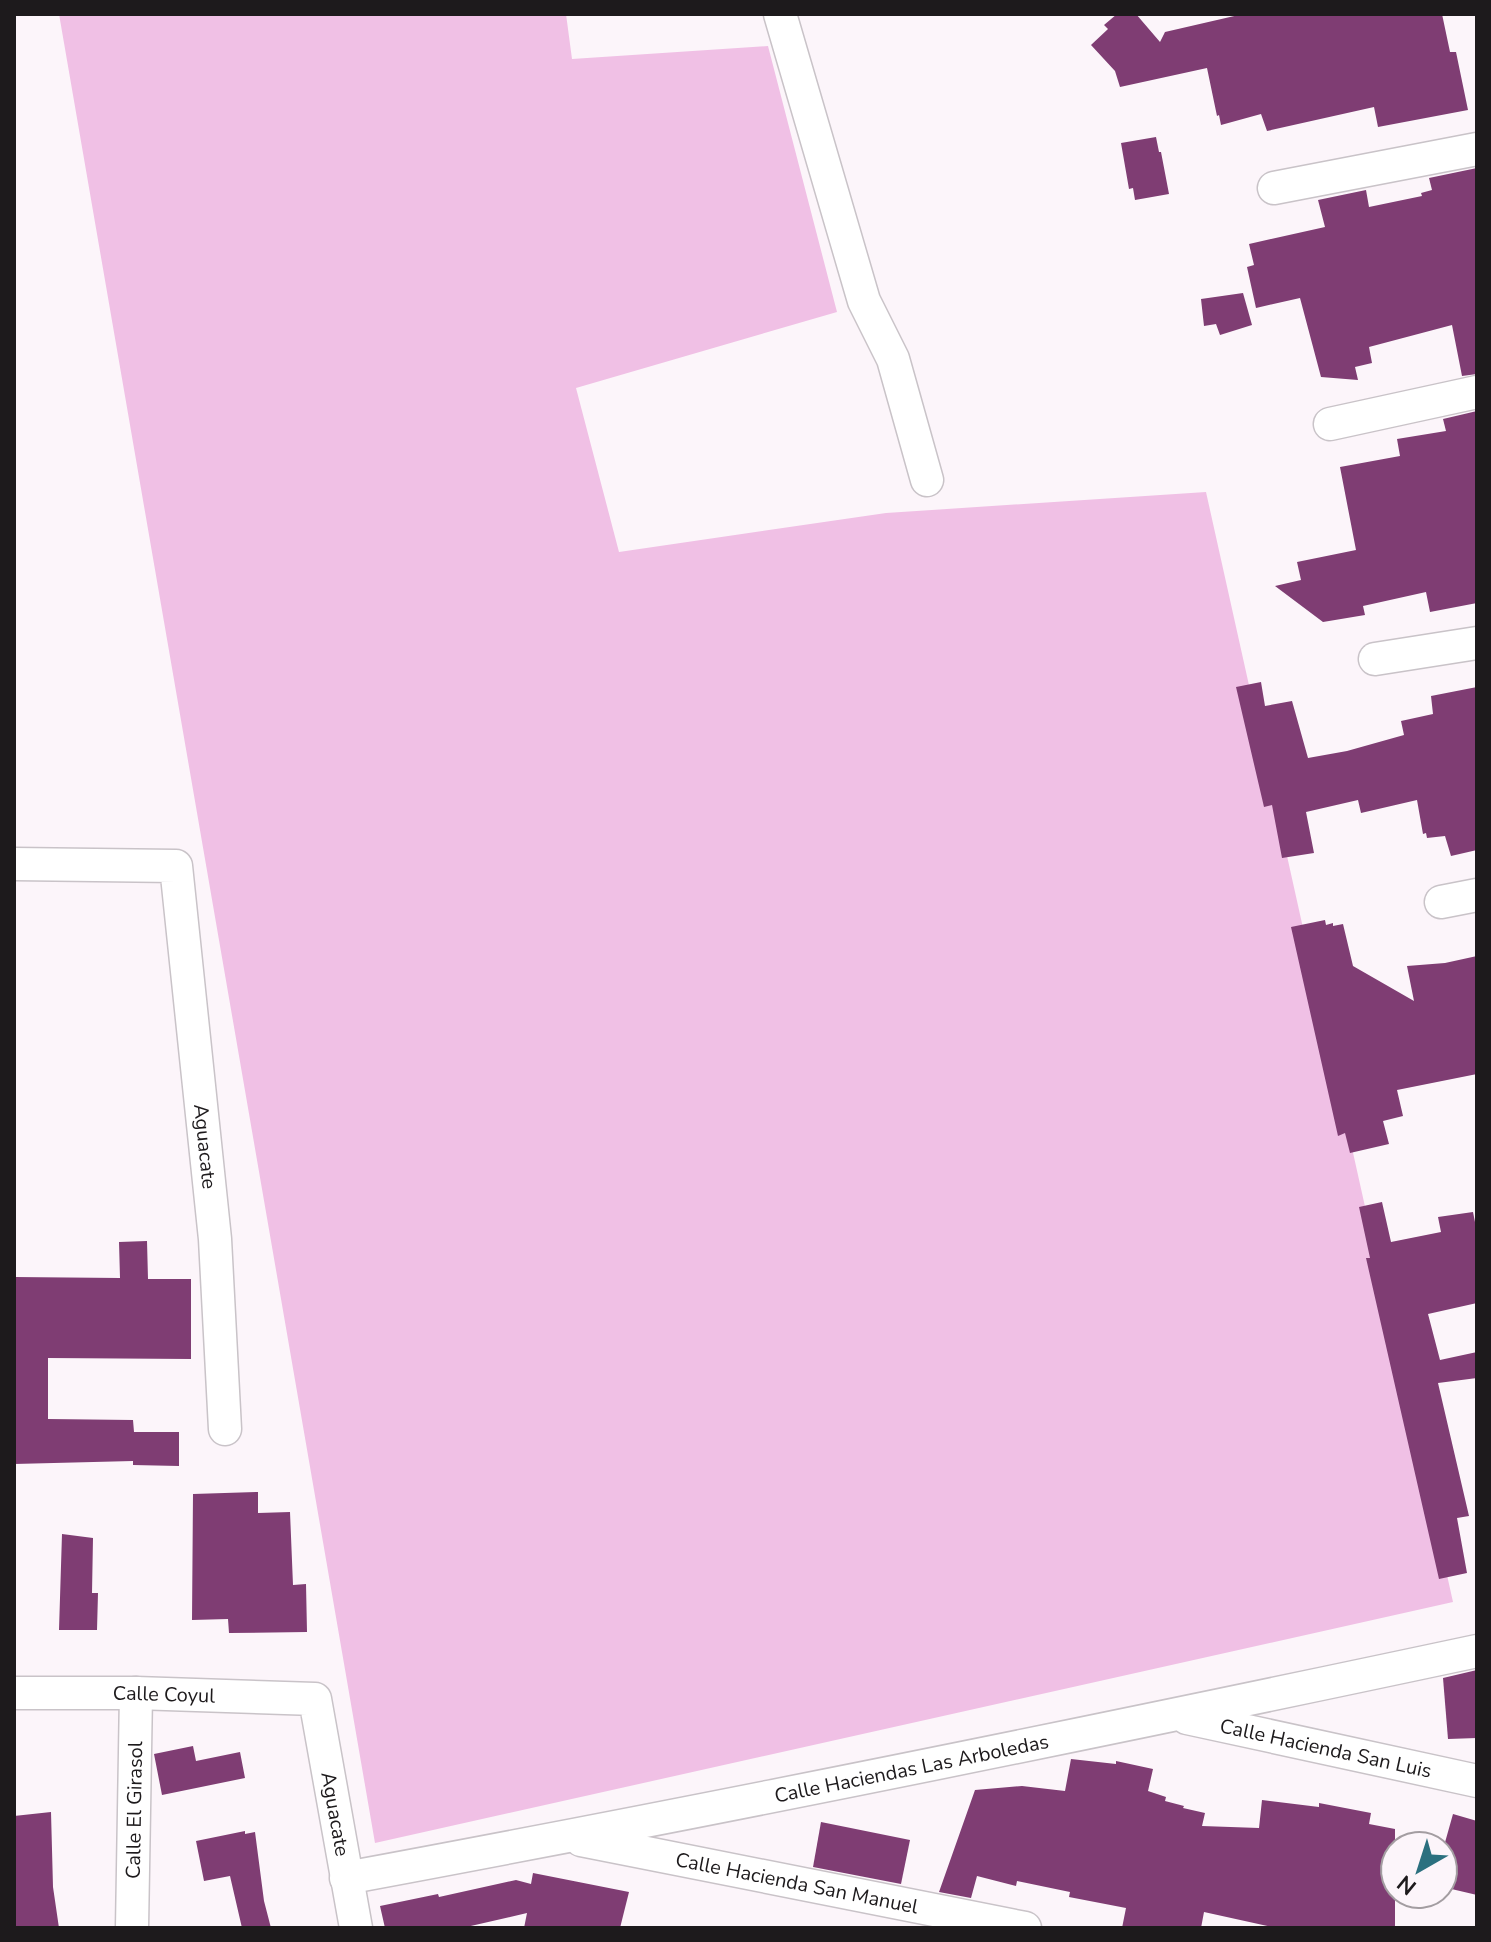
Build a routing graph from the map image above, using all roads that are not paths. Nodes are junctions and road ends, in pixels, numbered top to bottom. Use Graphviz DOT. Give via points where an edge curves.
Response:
graph roads {
  1 [pos="780,14"];
  2 [pos="1477,149"];
  3 [pos="1274,188"];
  4 [pos="1477,392"];
  5 [pos="1330,424"];
  6 [pos="927,480"];
  7 [pos="1477,643"];
  8 [pos="1375,659"];
  9 [pos="14,864"];
  10 [pos="1477,895"];
  11 [pos="1441,902"];
  12 [pos="225,1429"];
  13 [pos="1477,1651"];
  14 [pos="14,1693"];
  15 [pos="136,1693"];
  16 [pos="315,1699"];
  17 [pos="1174,1716"];
  18 [pos="1477,1781"];
  19 [pos="567,1837"];
  20 [pos="346,1878"];
  21 [pos="132,1928"];
  22 [pos="356,1928"];
  23 [pos="1025,1928"];
  1 -- 6 [label="street" via="864,301 893,359"];
  2 -- 3 [label="street"];
  4 -- 5 [label="street"];
  7 -- 8 [label="street"];
  9 -- 12 [label="street, Aguacate" via="176,866 215,1239"];
  10 -- 11 [label="street"];
  13 -- 17 [label="street, Calle Haciendas Las Arboledas"];
  14 -- 15 [label="street, Calle Coyul"];
  15 -- 16 [label="street, Calle Coyul"];
  15 -- 21 [label="street, Calle El Girasol"];
  16 -- 20 [label="street, Aguacate"];
  17 -- 18 [label="street, Calle Hacienda San Luis"];
  17 -- 19 [label="street, Calle Haciendas Las Arboledas"];
  19 -- 20 [label="street, Calle Haciendas Las Arboledas"];
  19 -- 23 [label="street, Calle Hacienda San Manuel"];
  20 -- 22 [label="street, Aguacate"];
}
